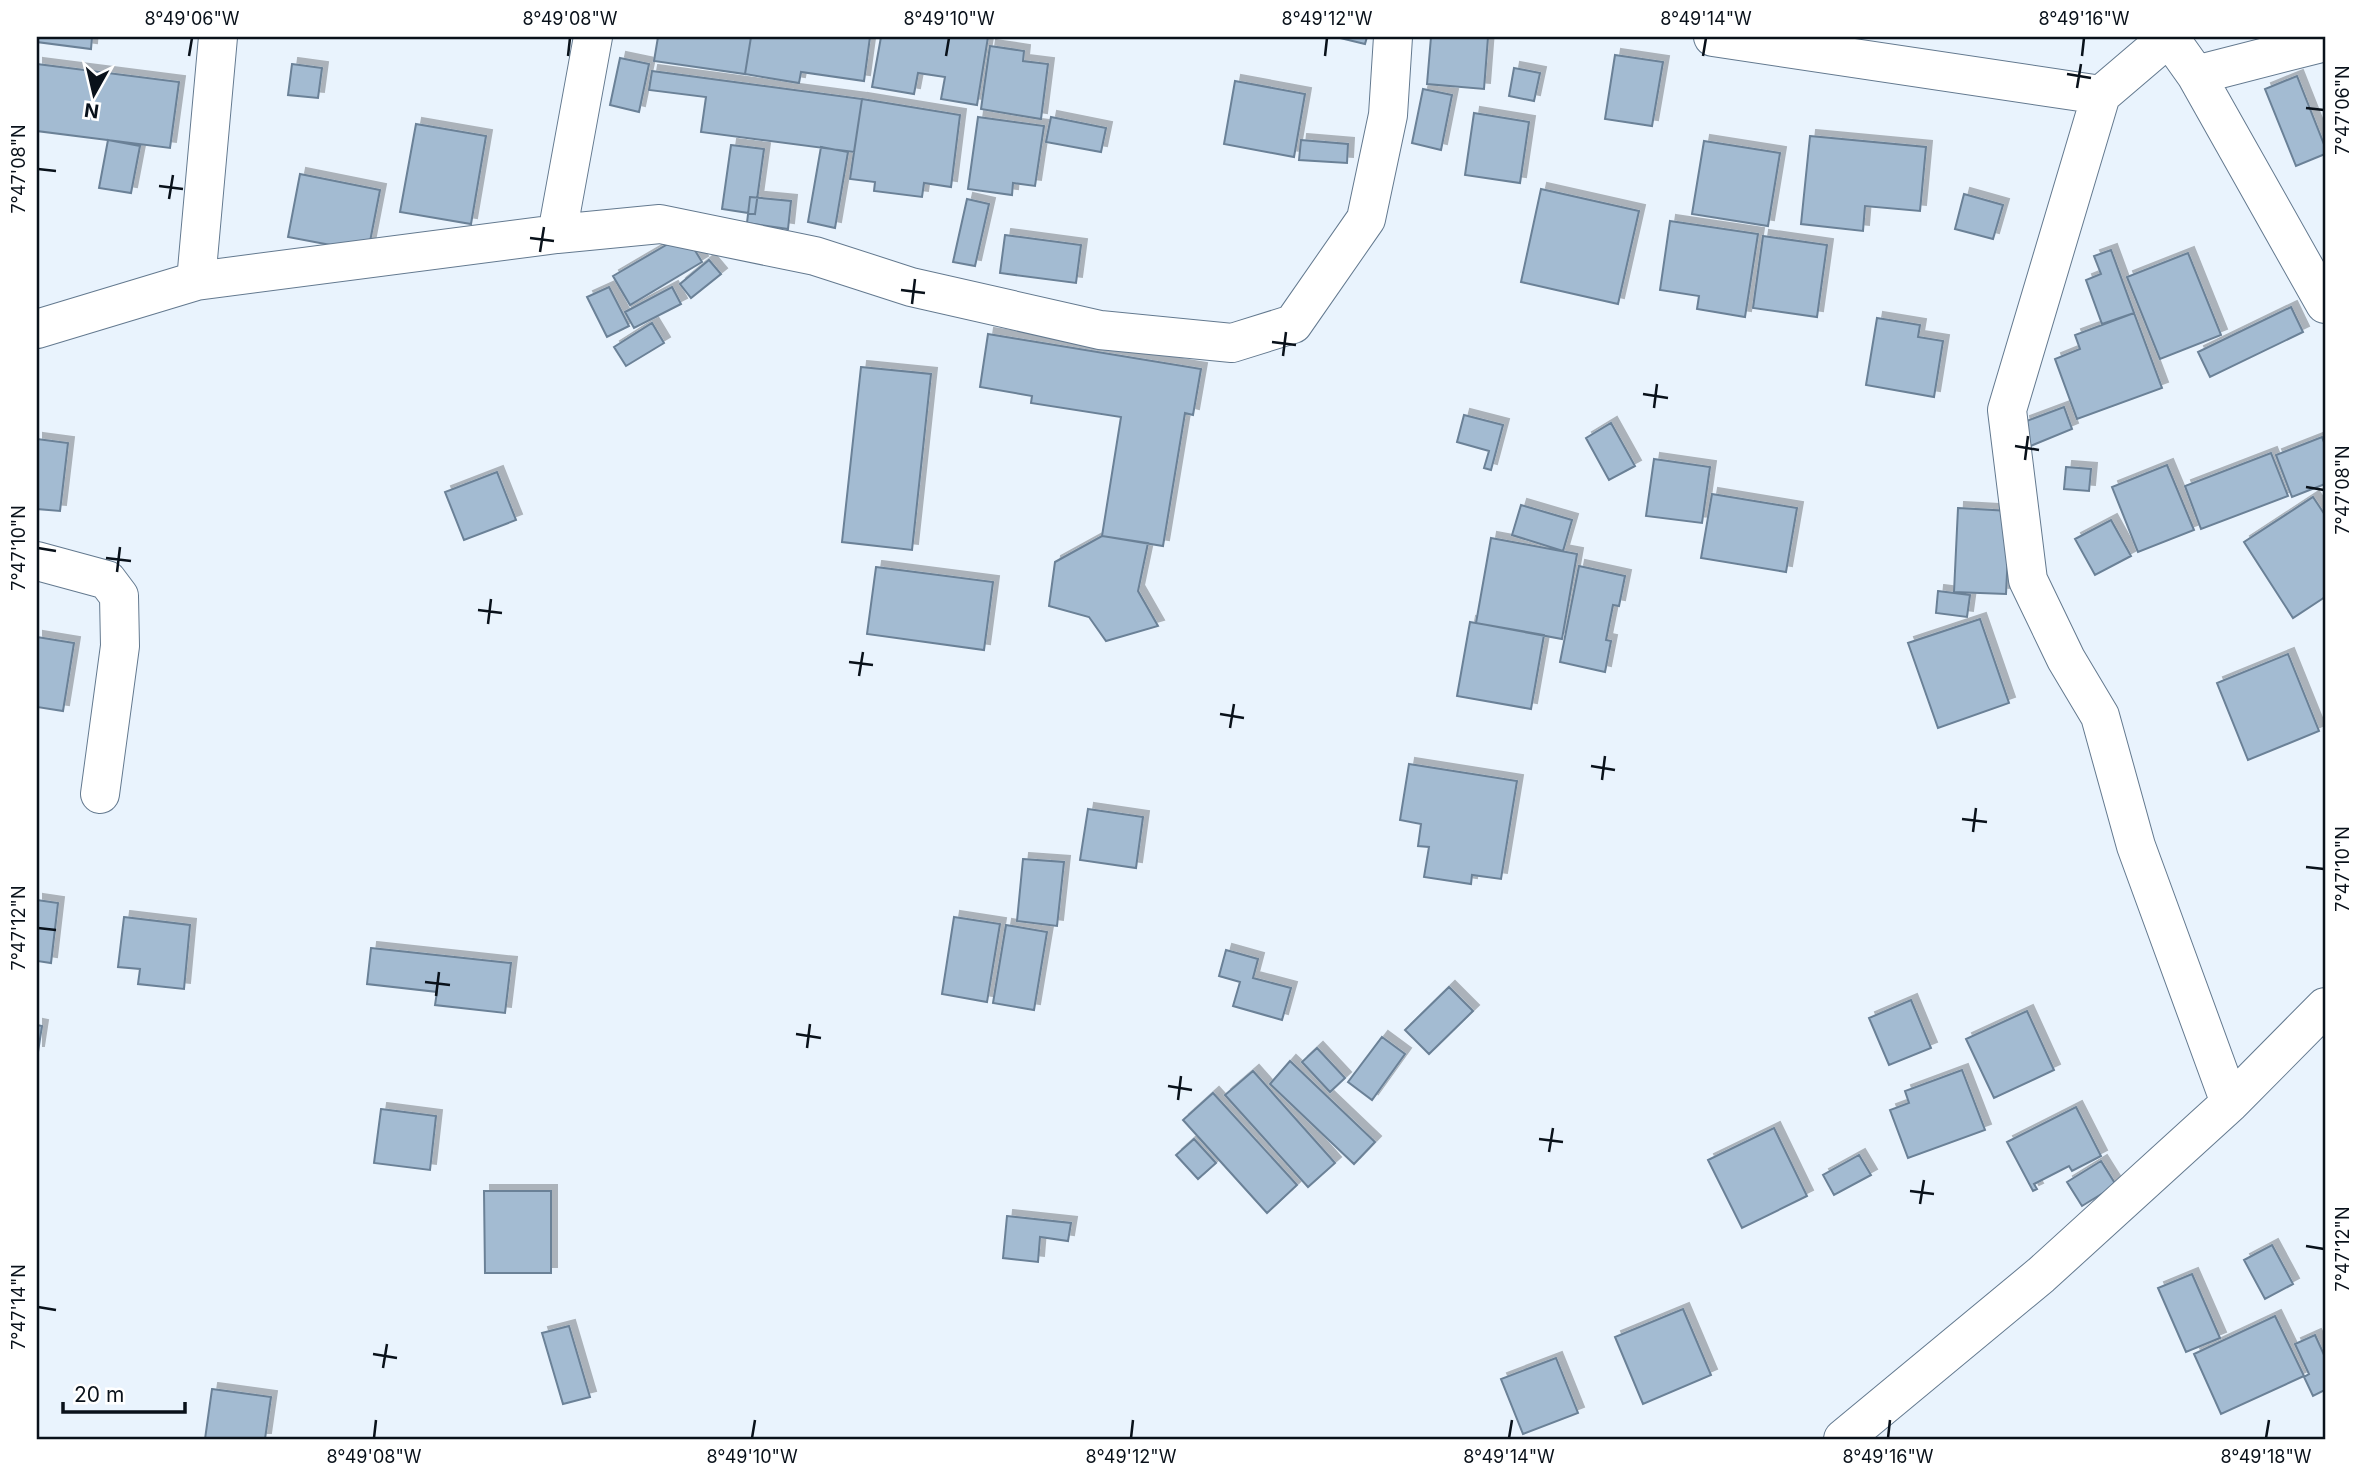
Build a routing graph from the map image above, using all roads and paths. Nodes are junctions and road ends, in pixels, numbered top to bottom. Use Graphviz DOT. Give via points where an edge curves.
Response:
graph roads {
  1 [pos="218,37"];
  2 [pos="593,37"];
  3 [pos="1393,37"];
  4 [pos="1713,37"];
  5 [pos="2169,37"];
  6 [pos="2325,43"];
  7 [pos="2196,75"];
  8 [pos="2101,95"];
  9 [pos="557,234"];
  10 [pos="196,281"];
  11 [pos="2325,304"];
  12 [pos="37,329"];
  13 [pos="37,561"];
  14 [pos="100,794"];
  15 [pos="2325,1007"];
  16 [pos="2230,1103"];
  17 [pos="1843,1439"];
  1 -- 10 [label="street"];
  2 -- 9 [label="street"];
  3 -- 9 [label="street" via="1388,115 1366,219 1293,324 1232,343 1100,330 911,287 815,256 660,224"];
  4 -- 8 [label="street"];
  5 -- 7 [label="street"];
  5 -- 8 [label="street"];
  6 -- 7 [label="street"];
  7 -- 11 [label="street"];
  8 -- 16 [label="street" via="2007,410 2028,580 2100,716 2136,846"];
  9 -- 10 [label="street"];
  10 -- 12 [label="street"];
  13 -- 14 [label="street" via="107,580 119,596 120,646"];
  15 -- 16 [label="street"];
  16 -- 17 [label="street" via="2040,1275"];
}
